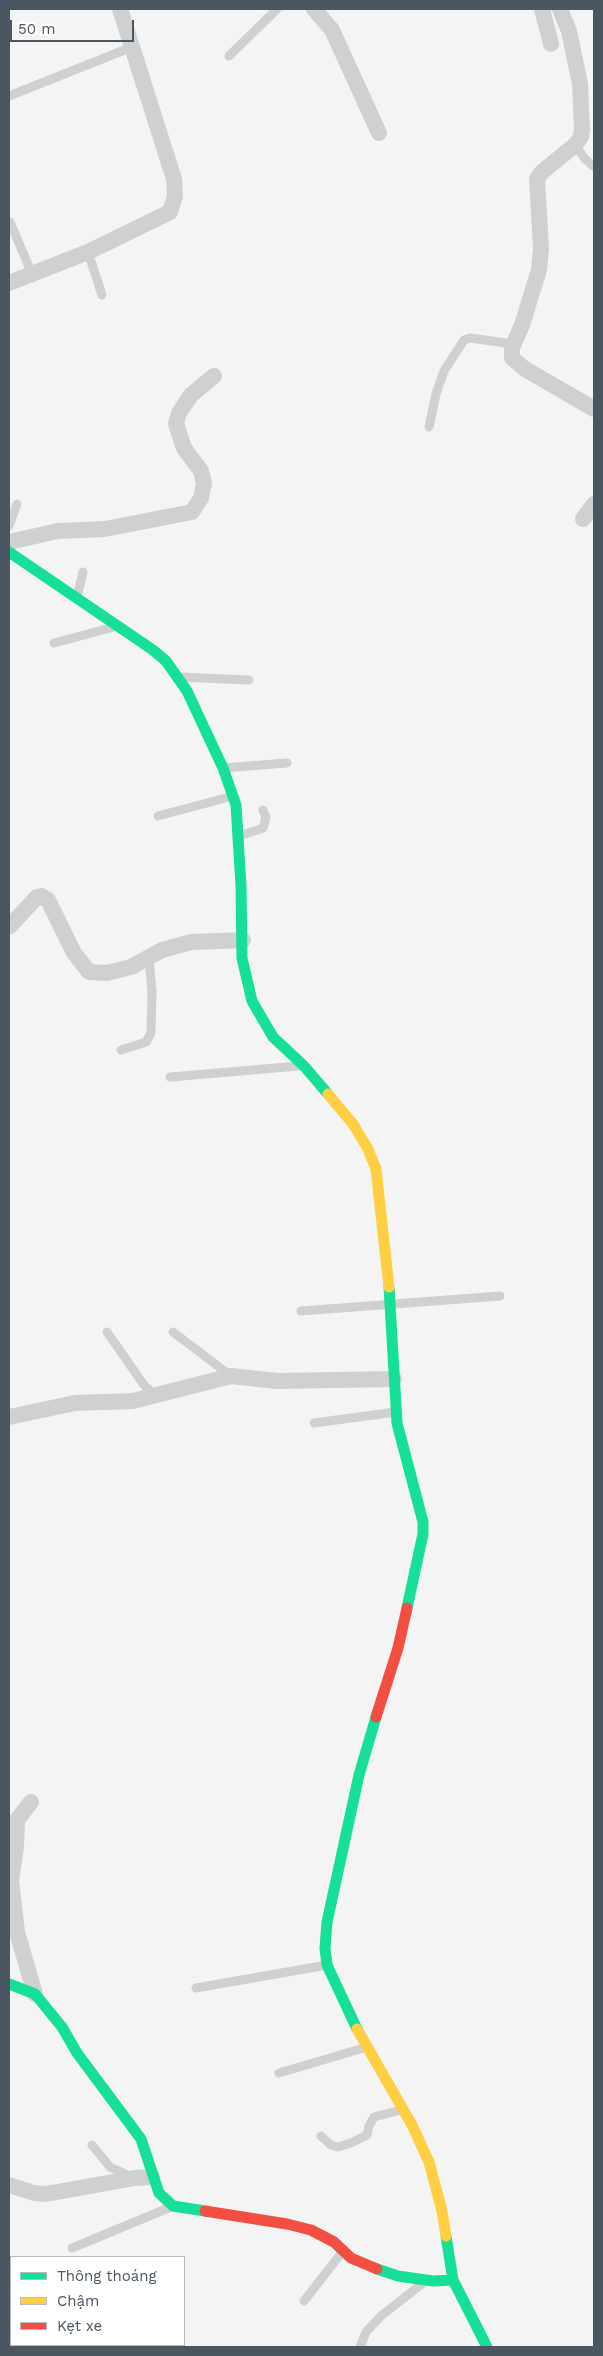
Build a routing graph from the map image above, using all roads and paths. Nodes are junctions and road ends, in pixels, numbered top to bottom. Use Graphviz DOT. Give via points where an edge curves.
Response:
graph roads {
  1 [pos="120,9"];
  2 [pos="277,9"];
  3 [pos="314,9"];
  4 [pos="542,9"];
  5 [pos="560,9"];
  6 [pos="551,44"];
  7 [pos="132,47"];
  8 [pos="229,56"];
  9 [pos="9,96"];
  10 [pos="588,129"];
  11 [pos="379,133"];
  12 [pos="575,145"];
  13 [pos="594,167"];
  14 [pos="10,222"];
  15 [pos="88,252"];
  16 [pos="32,274"];
  17 [pos="9,283"];
  18 [pos="102,295"];
  19 [pos="513,344"];
  20 [pos="214,376"];
  21 [pos="594,409"];
  22 [pos="429,426"];
  23 [pos="16,504"];
  24 [pos="594,504"];
  25 [pos="583,519"];
  26 [pos="9,526"];
  27 [pos="9,542"];
  28 [pos="9,552"];
  29 [pos="84,572"];
  30 [pos="76,599"];
  31 [pos="118,626"];
  32 [pos="54,643"];
  33 [pos="177,677"];
  34 [pos="249,680"];
  35 [pos="287,763"];
  36 [pos="223,768"];
  37 [pos="233,796"];
  38 [pos="263,810"];
  39 [pos="158,816"];
  40 [pos="239,836"];
  41 [pos="9,927"];
  42 [pos="243,940"];
  43 [pos="149,957"];
  44 [pos="121,1050"];
  45 [pos="304,1066"];
  46 [pos="170,1077"];
  47 [pos="500,1296"];
  48 [pos="390,1306"];
  49 [pos="302,1311"];
  50 [pos="107,1332"];
  51 [pos="173,1332"];
  52 [pos="231,1376"];
  53 [pos="394,1379"];
  54 [pos="155,1395"];
  55 [pos="396,1412"];
  56 [pos="9,1417"];
  57 [pos="314,1423"];
  58 [pos="32,1802"];
  59 [pos="328,1965"];
  60 [pos="9,1984"];
  61 [pos="196,1988"];
  62 [pos="35,1994"];
  63 [pos="367,2047"];
  64 [pos="279,2073"];
  65 [pos="403,2109"];
  66 [pos="321,2136"];
  67 [pos="92,2145"];
  68 [pos="152,2177"];
  69 [pos="135,2178"];
  70 [pos="9,2185"];
  71 [pos="172,2206"];
  72 [pos="72,2248"];
  73 [pos="344,2251"];
  74 [pos="427,2280"];
  75 [pos="453,2280"];
  76 [pos="304,2301"];
  77 [pos="360,2347"];
  78 [pos="487,2347"];
  1 -- 7 [label="street"];
  2 -- 8 [label="lane"];
  3 -- 11 [label="street" via="332,30"];
  4 -- 6 [label="street"];
  5 -- 10 [label="street" via="569,31"];
  7 -- 9 [label="lane"];
  7 -- 15 [label="street" via="174,179 175,196 170,212"];
  10 -- 12 [label="street"];
  12 -- 13 [label="lane"];
  12 -- 19 [label="street" via="537,179 539,270"];
  14 -- 16 [label="lane"];
  15 -- 16 [label="street"];
  15 -- 18 [label="lane"];
  16 -- 17 [label="street"];
  19 -- 21 [label="street" via="512,358 516,364"];
  19 -- 22 [label="lane" via="464,340 444,371"];
  20 -- 27 [label="street" via="191,395 176,424 184,448 201,471 204,483 201,498 192,512 105,529 58,532"];
  23 -- 26 [label="lane"];
  24 -- 25 [label="street"];
  28 -- 30 [label="street"];
  29 -- 30 [label="lane"];
  30 -- 31 [label="street"];
  31 -- 32 [label="lane"];
  31 -- 33 [label="street" via="166,661"];
  33 -- 34 [label="lane"];
  33 -- 36 [label="street" via="187,691"];
  35 -- 36 [label="lane"];
  36 -- 37 [label="street"];
  37 -- 39 [label="lane"];
  37 -- 40 [label="street"];
  38 -- 40 [label="lane" via="266,817 263,828"];
  40 -- 42 [label="street"];
  41 -- 43 [label="street" via="41,896 48,900 74,953 89,972 107,973 131,967"];
  42 -- 43 [label="street" via="190,942"];
  42 -- 45 [label="street" via="242,958 252,1001 273,1037"];
  43 -- 44 [label="lane" via="151,1033 146,1042"];
  45 -- 46 [label="lane"];
  45 -- 48 [label="street" via="353,1124 376,1169 388,1260"];
  47 -- 48 [label="lane"];
  48 -- 49 [label="lane"];
  48 -- 53 [label="street"];
  50 -- 54 [label="lane" via="144,1385"];
  51 -- 52 [label="lane"];
  52 -- 53 [label="street" via="276,1381"];
  52 -- 54 [label="street"];
  53 -- 55 [label="street"];
  54 -- 56 [label="street" via="133,1401 75,1403"];
  55 -- 57 [label="lane"];
  55 -- 59 [label="street" via="423,1522 423,1534 398,1648 359,1774 327,1922"];
  58 -- 62 [label="street" via="16,1820 11,1880 17,1932"];
  59 -- 61 [label="lane"];
  59 -- 63 [label="street" via="348,2014"];
  60 -- 62 [label="street"];
  62 -- 68 [label="street" via="141,2139"];
  63 -- 64 [label="lane"];
  63 -- 65 [label="street"];
  65 -- 66 [label="lane" via="374,2117 367,2135 351,2143 331,2145"];
  65 -- 75 [label="street" via="429,2162 442,2210"];
  67 -- 69 [label="lane" via="110,2167"];
  68 -- 69 [label="street"];
  68 -- 71 [label="street" via="159,2193"];
  69 -- 70 [label="street" via="46,2194"];
  71 -- 72 [label="lane"];
  71 -- 73 [label="street" via="311,2230"];
  73 -- 74 [label="street" via="370,2267 398,2276"];
  73 -- 76 [label="lane"];
  74 -- 75 [label="street"];
  74 -- 77 [label="lane" via="380,2316 366,2332"];
  75 -- 78 [label="street"];
}
